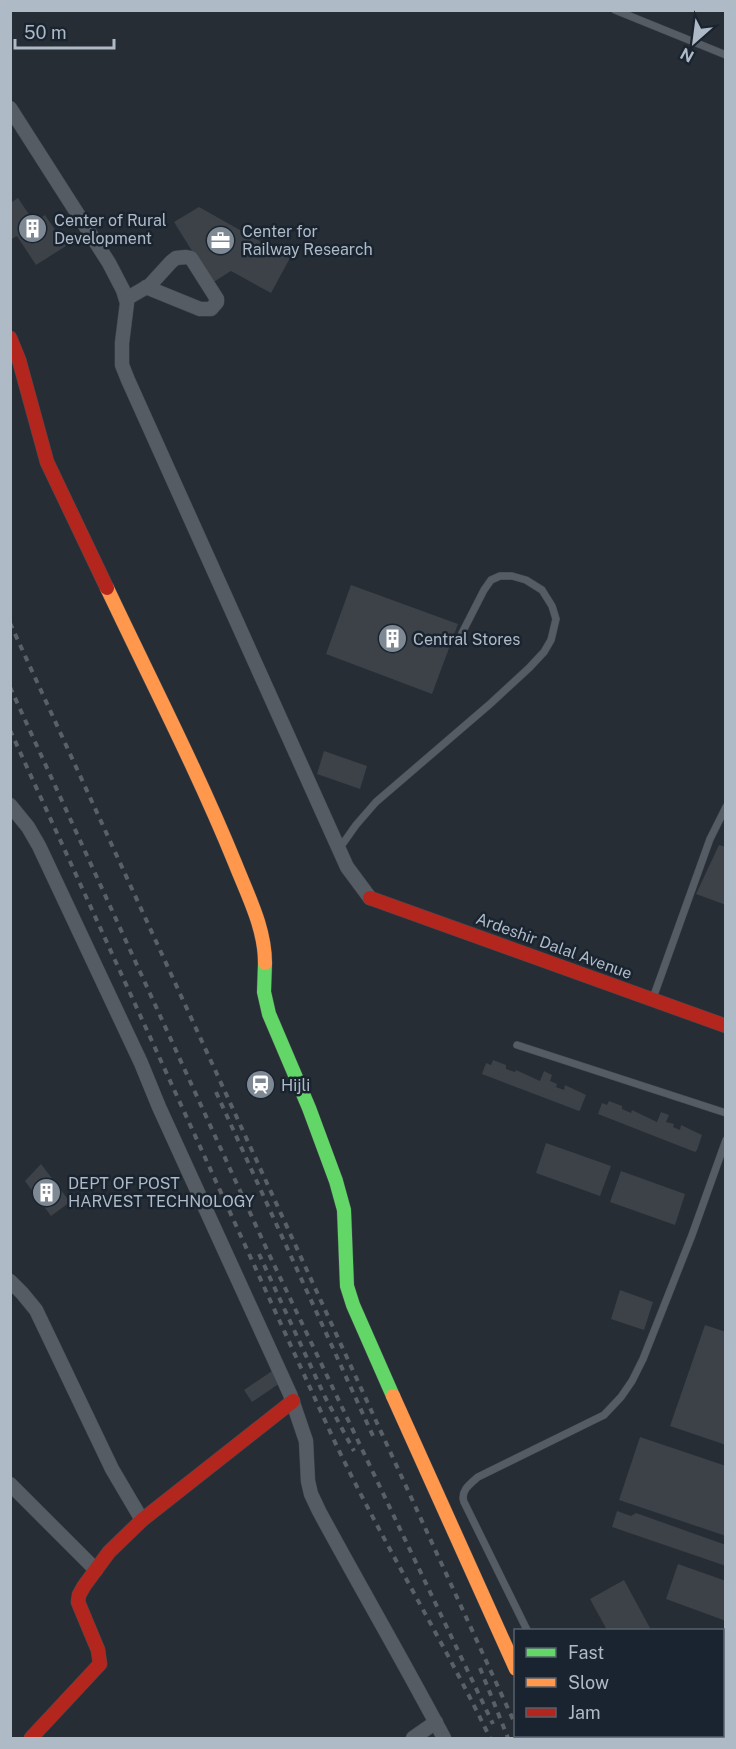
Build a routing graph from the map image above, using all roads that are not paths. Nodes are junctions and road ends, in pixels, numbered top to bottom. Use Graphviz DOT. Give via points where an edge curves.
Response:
graph roads {
  1 [pos="615,10"];
  2 [pos="726,55"];
  3 [pos="10,108"];
  4 [pos="146,288"];
  5 [pos="126,299"];
  6 [pos="10,338"];
  7 [pos="462,633"];
  8 [pos="10,805"];
  9 [pos="726,807"];
  10 [pos="339,849"];
  11 [pos="653,1000"];
  12 [pos="726,1026"];
  13 [pos="517,1045"];
  14 [pos="726,1113"];
  15 [pos="726,1140"];
  16 [pos="10,1281"];
  17 [pos="292,1401"];
  18 [pos="10,1485"];
  19 [pos="142,1521"];
  20 [pos="96,1570"];
  21 [pos="527,1629"];
  22 [pos="514,1664"];
  23 [pos="436,1722"];
  24 [pos="31,1738"];
  25 [pos="413,1738"];
  26 [pos="444,1738"];
  1 -- 2 [label="lane"];
  3 -- 5 [label="street" via="109,263"];
  4 -- 4 [label="street" via="171,262 186,256 191,258 217,302 211,309 200,309"];
  4 -- 5 [label="street"];
  5 -- 10 [label="street" via="122,366"];
  6 -- 22 [label="street" via="47,462 218,822 261,928 265,949 264,992 270,1014 326,1149 344,1210 347,1286 353,1305"];
  7 -- 10 [label="lane" via="491,579 500,576 526,580 542,590 555,619 551,640 529,668 376,802"];
  8 -- 17 [label="street" via="44,856"];
  9 -- 11 [label="lane" via="710,838"];
  10 -- 11 [label="street, Ardeshir Dalal Avenue" via="370,898"];
  11 -- 12 [label="street, Ardeshir Dalal Avenue"];
  13 -- 14 [label="lane"];
  15 -- 21 [label="lane" via="643,1359 621,1397 604,1415 478,1477 463,1492 464,1502"];
  16 -- 19 [label="street" via="36,1310 112,1468"];
  17 -- 19 [label="street"];
  17 -- 23 [label="street" via="306,1441 311,1494"];
  18 -- 20 [label="street"];
  19 -- 20 [label="street"];
  20 -- 24 [label="street" via="78,1595 78,1602 100,1664"];
  23 -- 25 [label="street"];
  23 -- 26 [label="street"];
}
